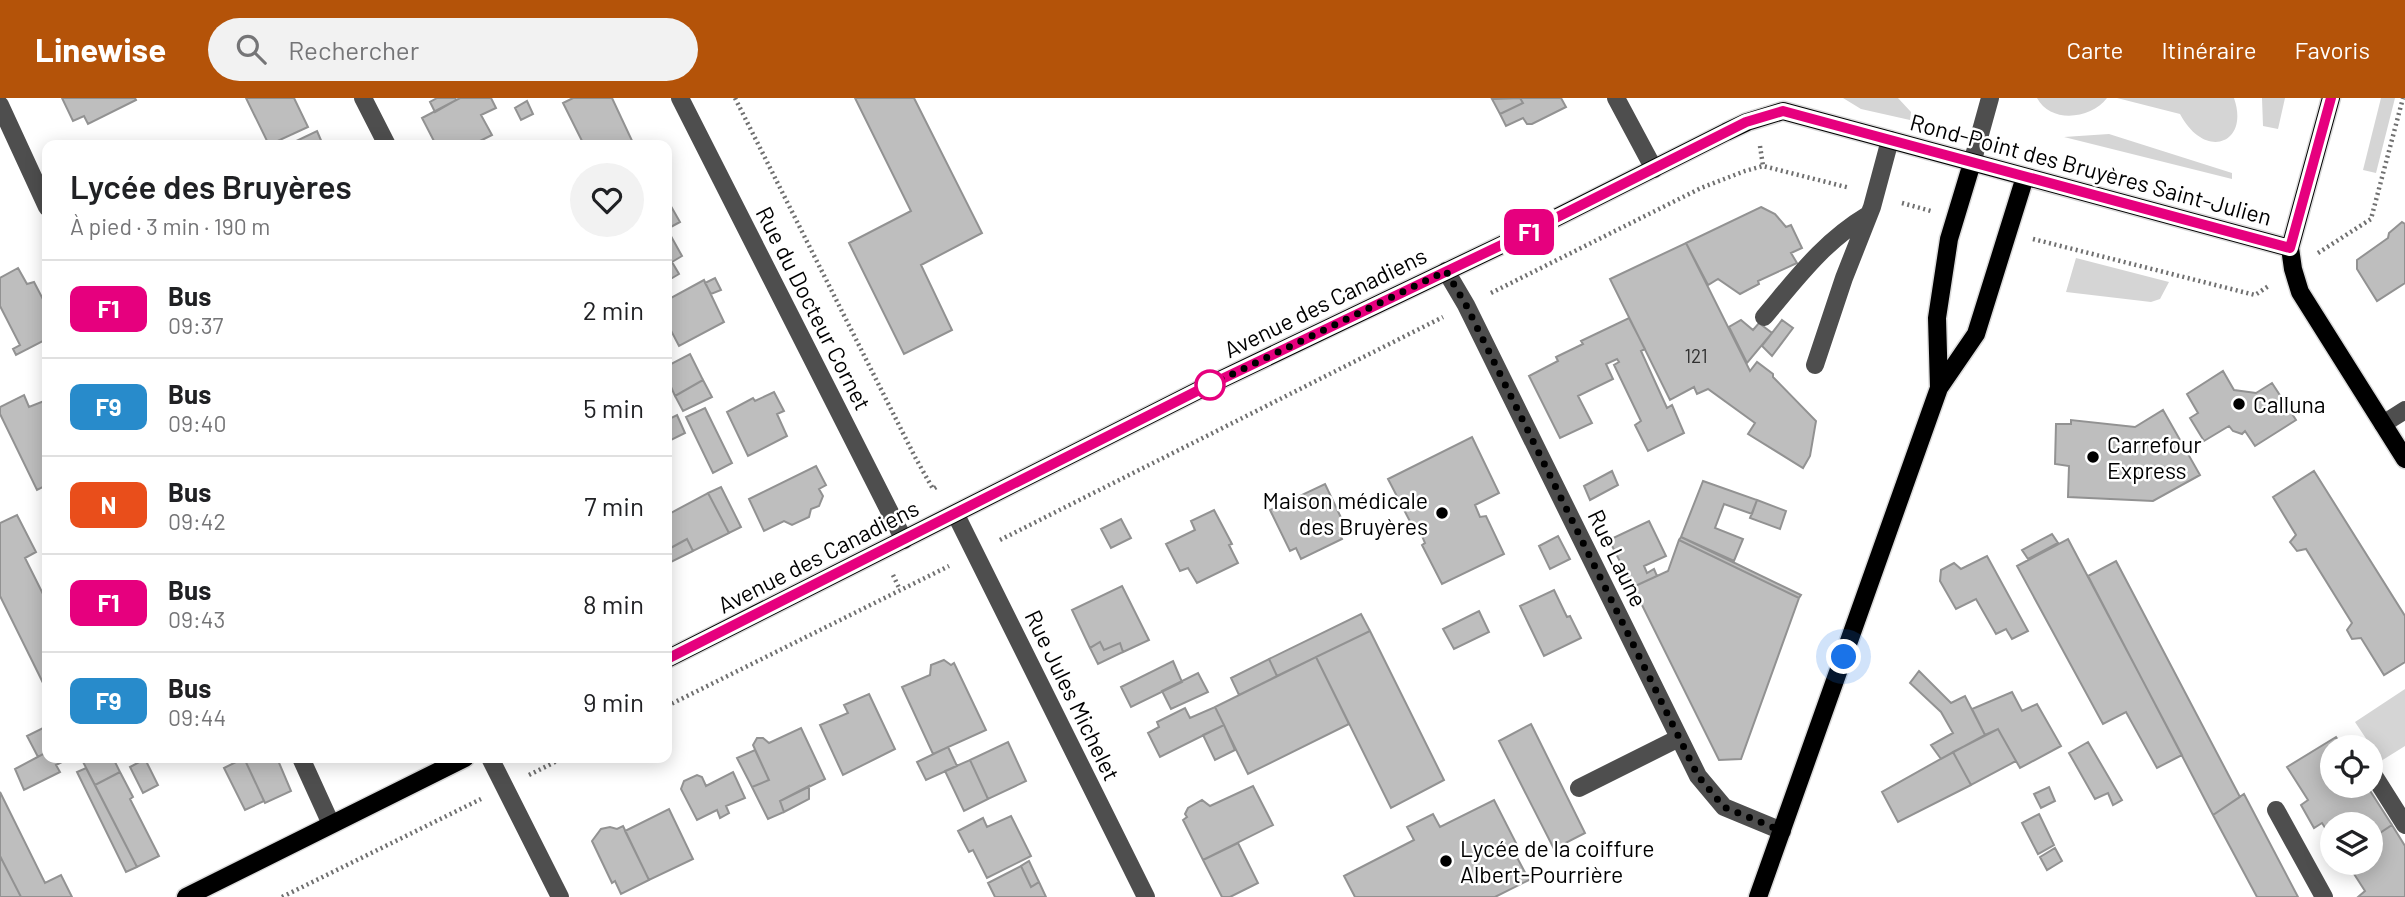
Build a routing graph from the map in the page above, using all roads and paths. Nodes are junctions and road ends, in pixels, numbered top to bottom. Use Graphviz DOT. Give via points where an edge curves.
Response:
graph roads {
  1 [pos="363,98"];
  2 [pos="680,98"];
  3 [pos="735,98"];
  4 [pos="1616,98"];
  5 [pos="1990,98"];
  6 [pos="2331,98"];
  7 [pos="0,104"];
  8 [pos="1785,105"];
  9 [pos="384,140"];
  10 [pos="1889,140"];
  11 [pos="1972,163"];
  12 [pos="1763,166"];
  13 [pos="1654,169"];
  14 [pos="2025,177"];
  15 [pos="42,196"];
  16 [pos="1868,215"];
  17 [pos="2290,248"];
  18 [pos="1446,271"];
  19 [pos="1466,305"];
  20 [pos="1764,317"];
  21 [pos="1815,365"];
  22 [pos="1939,388"];
  23 [pos="2405,410"];
  24 [pos="2383,424"];
  25 [pos="2405,459"];
  26 [pos="944,483"];
  27 [pos="956,515"];
  28 [pos="904,540"];
  29 [pos="975,553"];
  30 [pos="672,656"];
  31 [pos="672,704"];
  32 [pos="1679,738"];
  33 [pos="303,763"];
  34 [pos="455,763"];
  35 [pos="492,763"];
  36 [pos="553,763"];
  37 [pos="504,787"];
  38 [pos="1579,788"];
  39 [pos="2383,790"];
  40 [pos="2276,810"];
  41 [pos="331,824"];
  42 [pos="2405,825"];
  43 [pos="1782,831"];
  44 [pos="186,897"];
  45 [pos="282,897"];
  46 [pos="560,897"];
  47 [pos="1146,897"];
  48 [pos="1758,897"];
  49 [pos="2324,897"];
  1 -- 9 [label="street"];
  2 -- 28 [label="street, Rue du Docteur Cornet"];
  3 -- 26 [label="path" via="920,467 933,489"];
  4 -- 13 [label="street"];
  5 -- 11 [label="street"];
  6 -- 17 [label="main road, Rond-Point des Bruyères Saint-Julien"];
  7 -- 15 [label="street"];
  8 -- 10 [label="main road, Rond-Point des Bruyères Saint-Julien"];
  8 -- 13 [label="main road, Avenue des Canadiens"];
  10 -- 11 [label="main road, Rond-Point des Bruyères Saint-Julien"];
  10 -- 16 [label="street"];
  11 -- 14 [label="main road, Rond-Point des Bruyères Saint-Julien"];
  11 -- 22 [label="main road" via="1949,239 1937,318"];
  12 -- 19 [label="path" via="1700,188"];
  13 -- 18 [label="main road, Avenue des Canadiens"];
  14 -- 17 [label="main road, Rond-Point des Bruyères Saint-Julien"];
  14 -- 22 [label="main road" via="1976,334"];
  16 -- 20 [label="street" via="1824,248"];
  16 -- 21 [label="street"];
  17 -- 24 [label="main road" via="2300,292"];
  18 -- 19 [label="street, Rue Laune"];
  18 -- 27 [label="main road, Avenue des Canadiens" via="1199,390"];
  19 -- 29 [label="path"];
  19 -- 32 [label="street, Rue Laune"];
  22 -- 43 [label="main road"];
  23 -- 24 [label="street"];
  24 -- 25 [label="main road"];
  27 -- 28 [label="main road, Avenue des Canadiens"];
  27 -- 29 [label="street, Rue Jules Michelet"];
  28 -- 30 [label="main road, Avenue des Canadiens"];
  29 -- 31 [label="path"];
  29 -- 47 [label="street, Rue Jules Michelet"];
  32 -- 38 [label="street"];
  32 -- 43 [label="street, Rue Laune" via="1698,776 1724,807"];
  33 -- 41 [label="street"];
  34 -- 41 [label="main road"];
  35 -- 37 [label="street"];
  36 -- 37 [label="path"];
  37 -- 45 [label="path"];
  37 -- 46 [label="street"];
  39 -- 42 [label="street"];
  40 -- 49 [label="street"];
  41 -- 44 [label="main road"];
  43 -- 48 [label="main road"];
}
